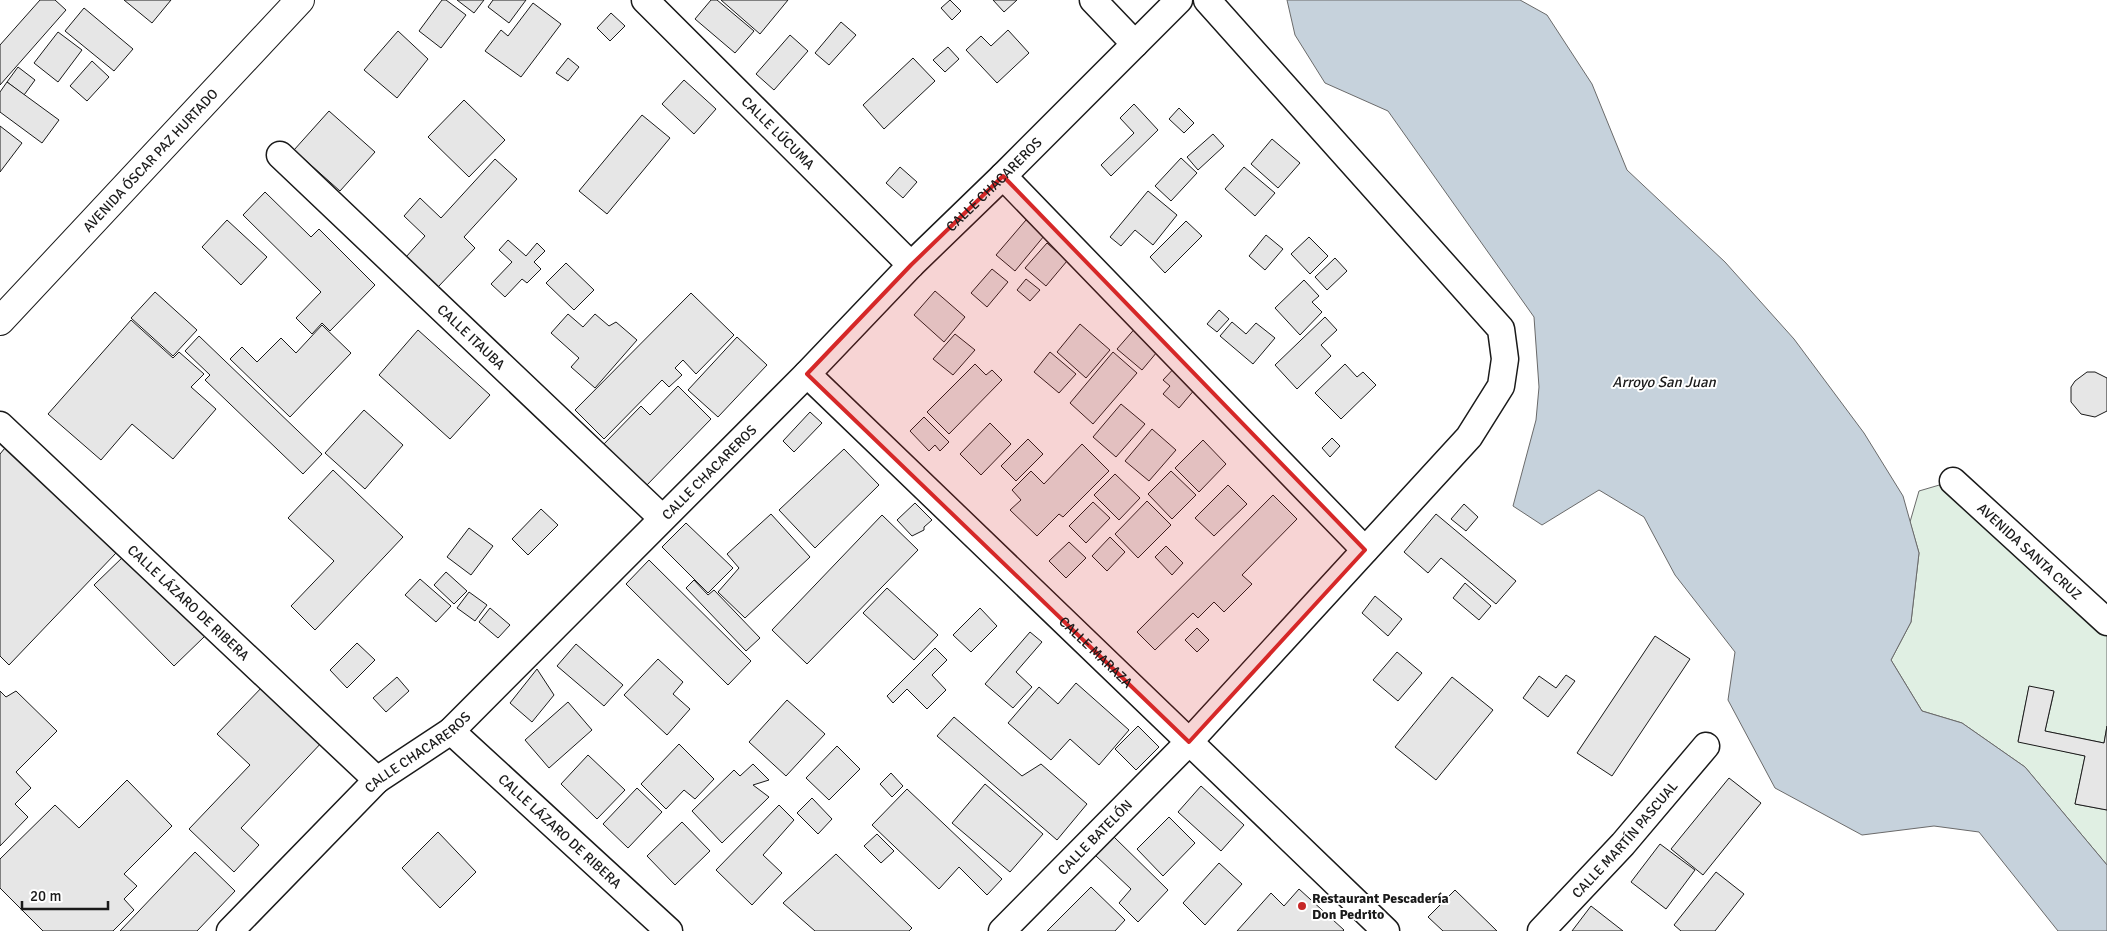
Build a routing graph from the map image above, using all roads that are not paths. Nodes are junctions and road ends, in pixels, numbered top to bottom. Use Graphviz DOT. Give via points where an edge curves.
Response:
graph roads {
  1 [pos="300,0"];
  2 [pos="645,0"];
  3 [pos="1093,0"];
  4 [pos="1179,0"];
  5 [pos="1207,0"];
  6 [pos="1135,44"];
  7 [pos="280,156"];
  8 [pos="1003,176"];
  9 [pos="911,264"];
  10 [pos="0,320"];
  11 [pos="807,374"];
  12 [pos="0,425"];
  13 [pos="1953,481"];
  14 [pos="662,518"];
  15 [pos="1365,550"];
  16 [pos="2107,622"];
  17 [pos="451,730"];
  18 [pos="1189,742"];
  19 [pos="1706,746"];
  20 [pos="377,780"];
  21 [pos="230,931"];
  22 [pos="669,931"];
  23 [pos="1002,931"];
  24 [pos="1386,931"];
  25 [pos="1541,931"];
  1 -- 10 [label="main road, AVENIDA ÓSCAR PAZ HURTADO"];
  2 -- 9 [label="street, CALLE LÚCUMA"];
  3 -- 6 [label="street"];
  4 -- 6 [label="street, CALLE CHACAREROS"];
  5 -- 15 [label="street, CALLE BATELÓN" via="1501,330 1505,359 1501,386 1469,437"];
  6 -- 8 [label="street, CALLE CHACAREROS"];
  7 -- 14 [label="street, CALLE ITAUBA"];
  8 -- 9 [label="street, CALLE CHACAREROS"];
  8 -- 15 [label="street"];
  9 -- 11 [label="street, CALLE CHACAREROS"];
  11 -- 14 [label="street, CALLE CHACAREROS"];
  11 -- 18 [label="street, CALLE MARAZA"];
  12 -- 20 [label="street, CALLE LÁZARO DE RIBERA"];
  13 -- 16 [label="street, AVENIDA SANTA CRUZ"];
  14 -- 17 [label="street, CALLE CHACAREROS"];
  15 -- 18 [label="street, CALLE BATELÓN"];
  17 -- 20 [label="street, CALLE CHACAREROS"];
  17 -- 22 [label="street, CALLE LÁZARO DE RIBERA"];
  18 -- 23 [label="street, CALLE BATELÓN"];
  18 -- 24 [label="street, CALLE MARAZA"];
  19 -- 25 [label="street, CALLE MARTÍN PASCUAL" via="1623,844"];
  20 -- 21 [label="street, CALLE CHACAREROS"];
}
